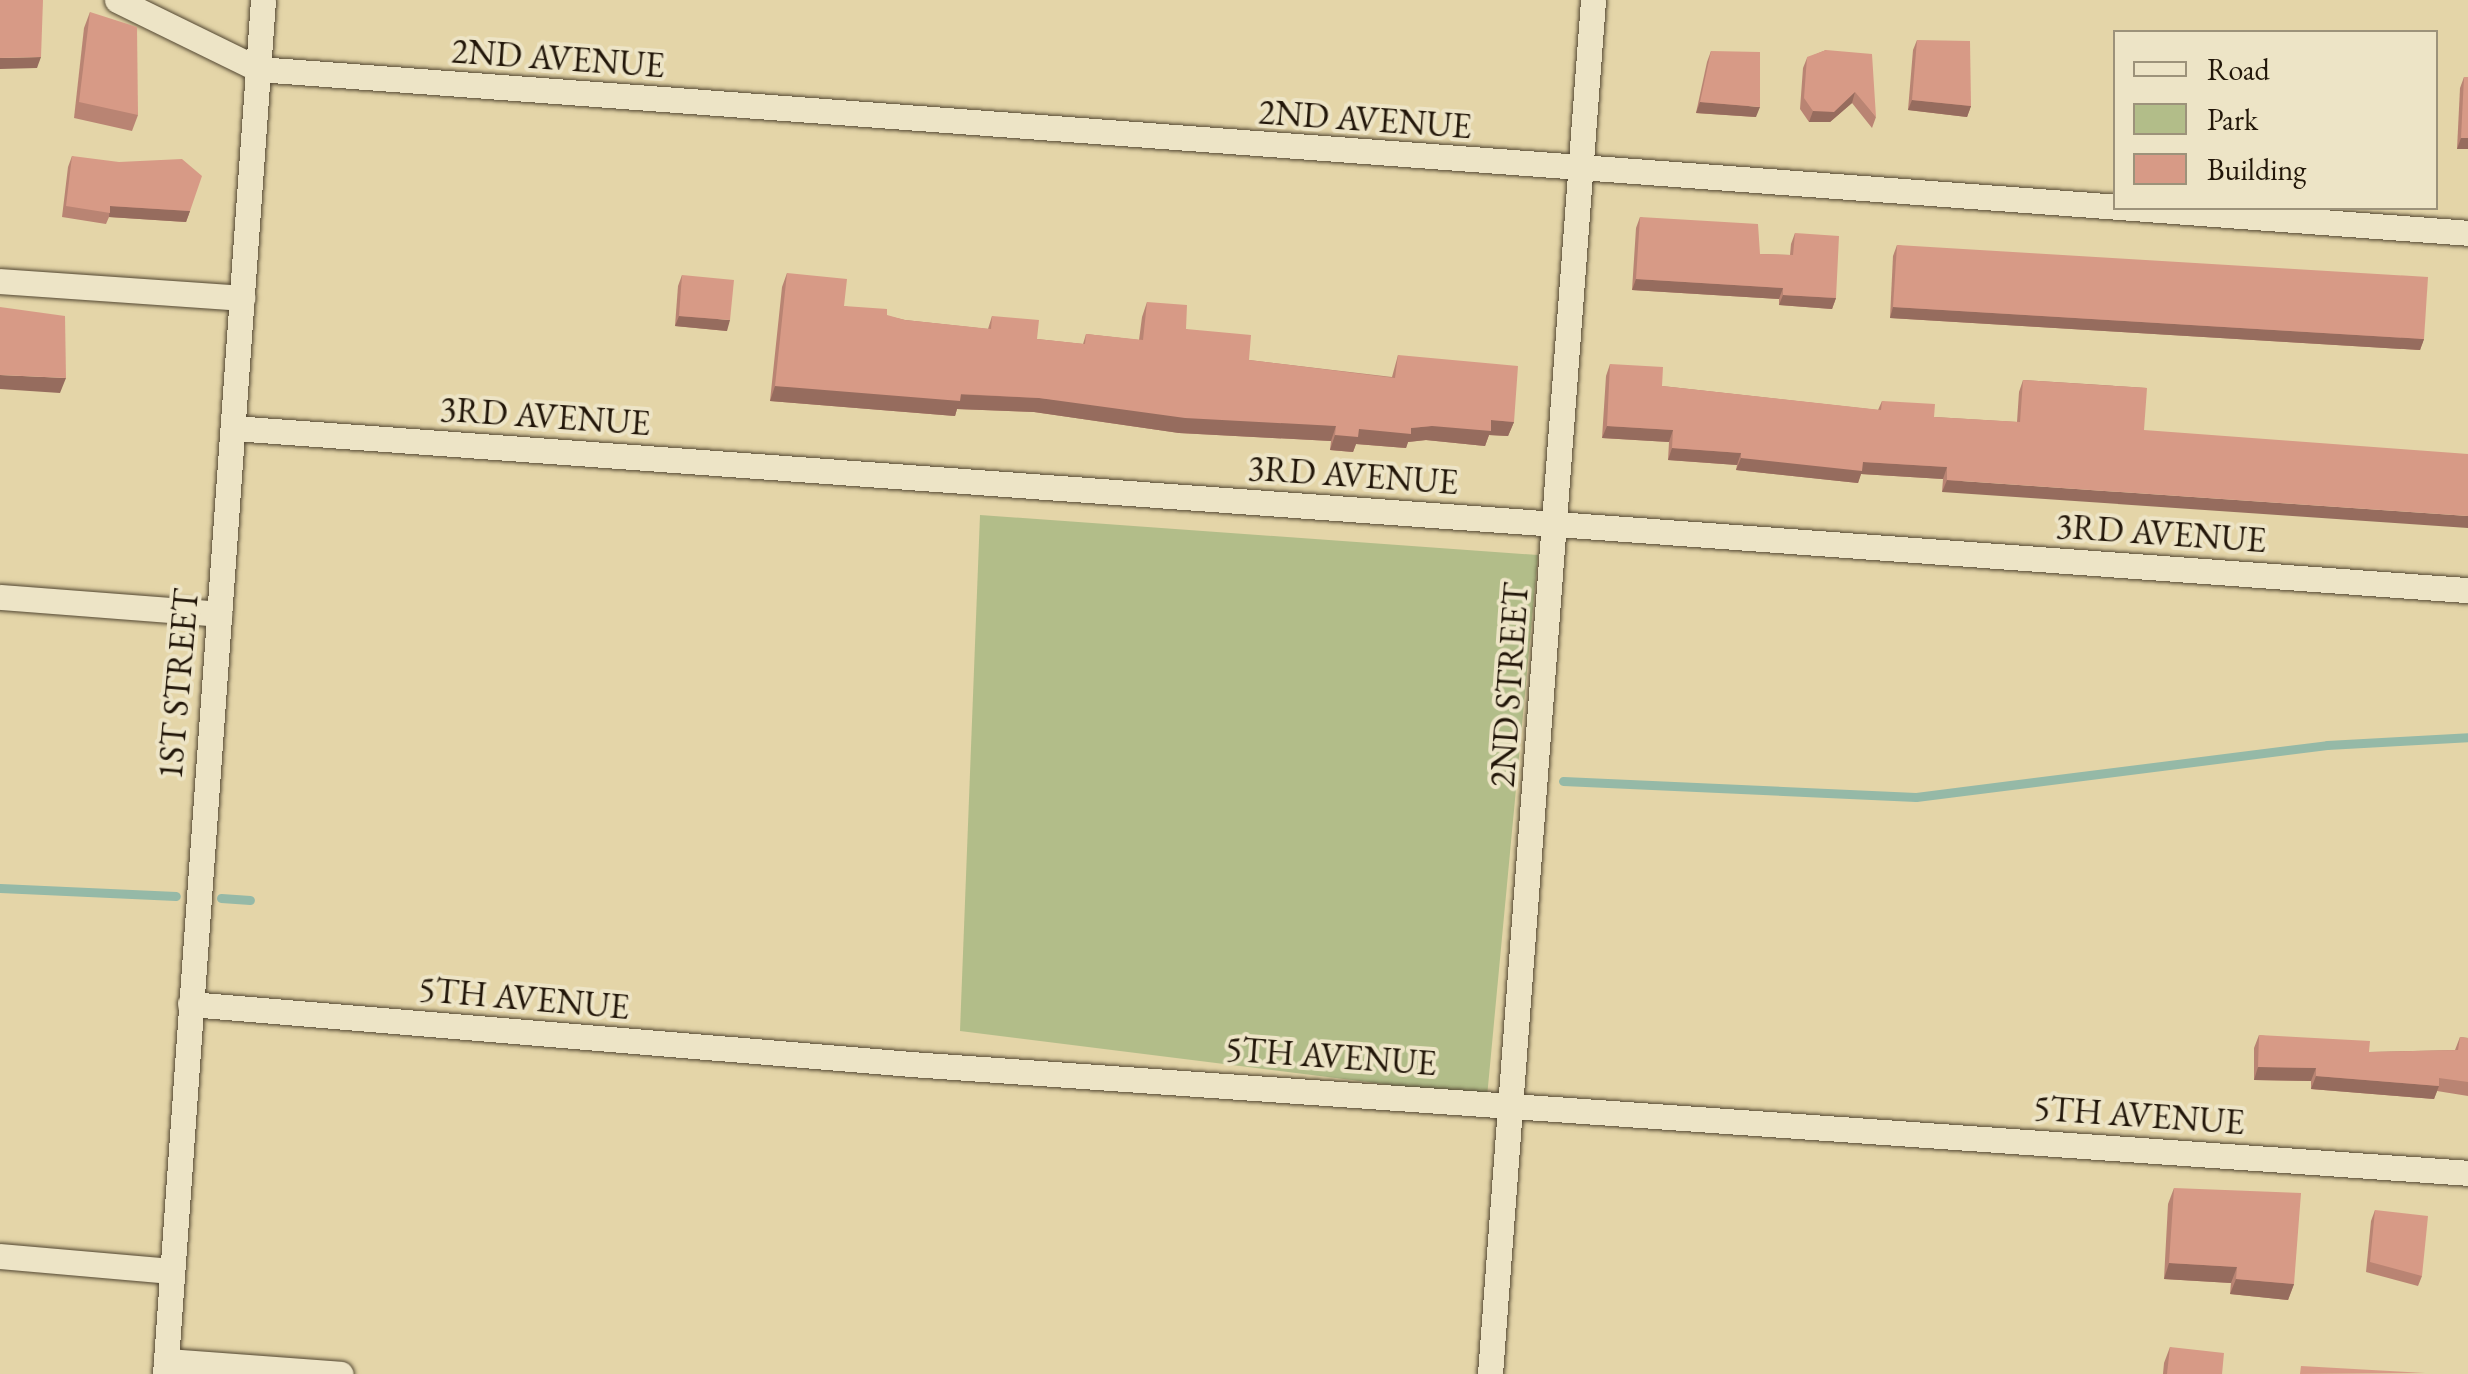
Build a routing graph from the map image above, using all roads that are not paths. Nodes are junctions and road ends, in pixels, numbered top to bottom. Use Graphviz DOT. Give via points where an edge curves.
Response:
graph roads {
  1 [pos="116,0"];
  2 [pos="263,0"];
  3 [pos="1593,0"];
  4 [pos="258,69"];
  5 [pos="1582,170"];
  6 [pos="2113,208"];
  7 [pos="2145,210"];
  8 [pos="2468,233"];
  9 [pos="0,281"];
  10 [pos="242,298"];
  11 [pos="233,428"];
  12 [pos="1555,524"];
  13 [pos="2468,590"];
  14 [pos="0,597"];
  15 [pos="219,614"];
  16 [pos="190,1004"];
  17 [pos="1512,1104"];
  18 [pos="2468,1174"];
  19 [pos="0,1256"];
  20 [pos="170,1271"];
  21 [pos="166,1368"];
  22 [pos="342,1374"];
  23 [pos="1490,1374"];
  1 -- 4 [label="street"];
  2 -- 4 [label="street, 1ST STREET"];
  3 -- 5 [label="street, 2ND STREET"];
  4 -- 5 [label="street, 2ND AVENUE"];
  4 -- 10 [label="street, 1ST STREET"];
  5 -- 6 [label="street, 2ND AVENUE"];
  5 -- 12 [label="street, 2ND STREET"];
  7 -- 8 [label="street, 2ND AVENUE"];
  9 -- 10 [label="street"];
  10 -- 11 [label="street, 1ST STREET"];
  11 -- 12 [label="street, 3RD AVENUE"];
  11 -- 15 [label="street, 1ST STREET"];
  12 -- 13 [label="street, 3RD AVENUE"];
  12 -- 17 [label="street, 2ND STREET"];
  14 -- 15 [label="street"];
  15 -- 16 [label="street, 1ST STREET"];
  16 -- 17 [label="street, 5TH AVENUE"];
  16 -- 20 [label="street, 1ST STREET"];
  17 -- 18 [label="street, 5TH AVENUE"];
  17 -- 23 [label="street, 2ND STREET"];
  19 -- 20 [label="street"];
  20 -- 21 [label="street, 1ST STREET"];
  21 -- 22 [label="street"];
}
